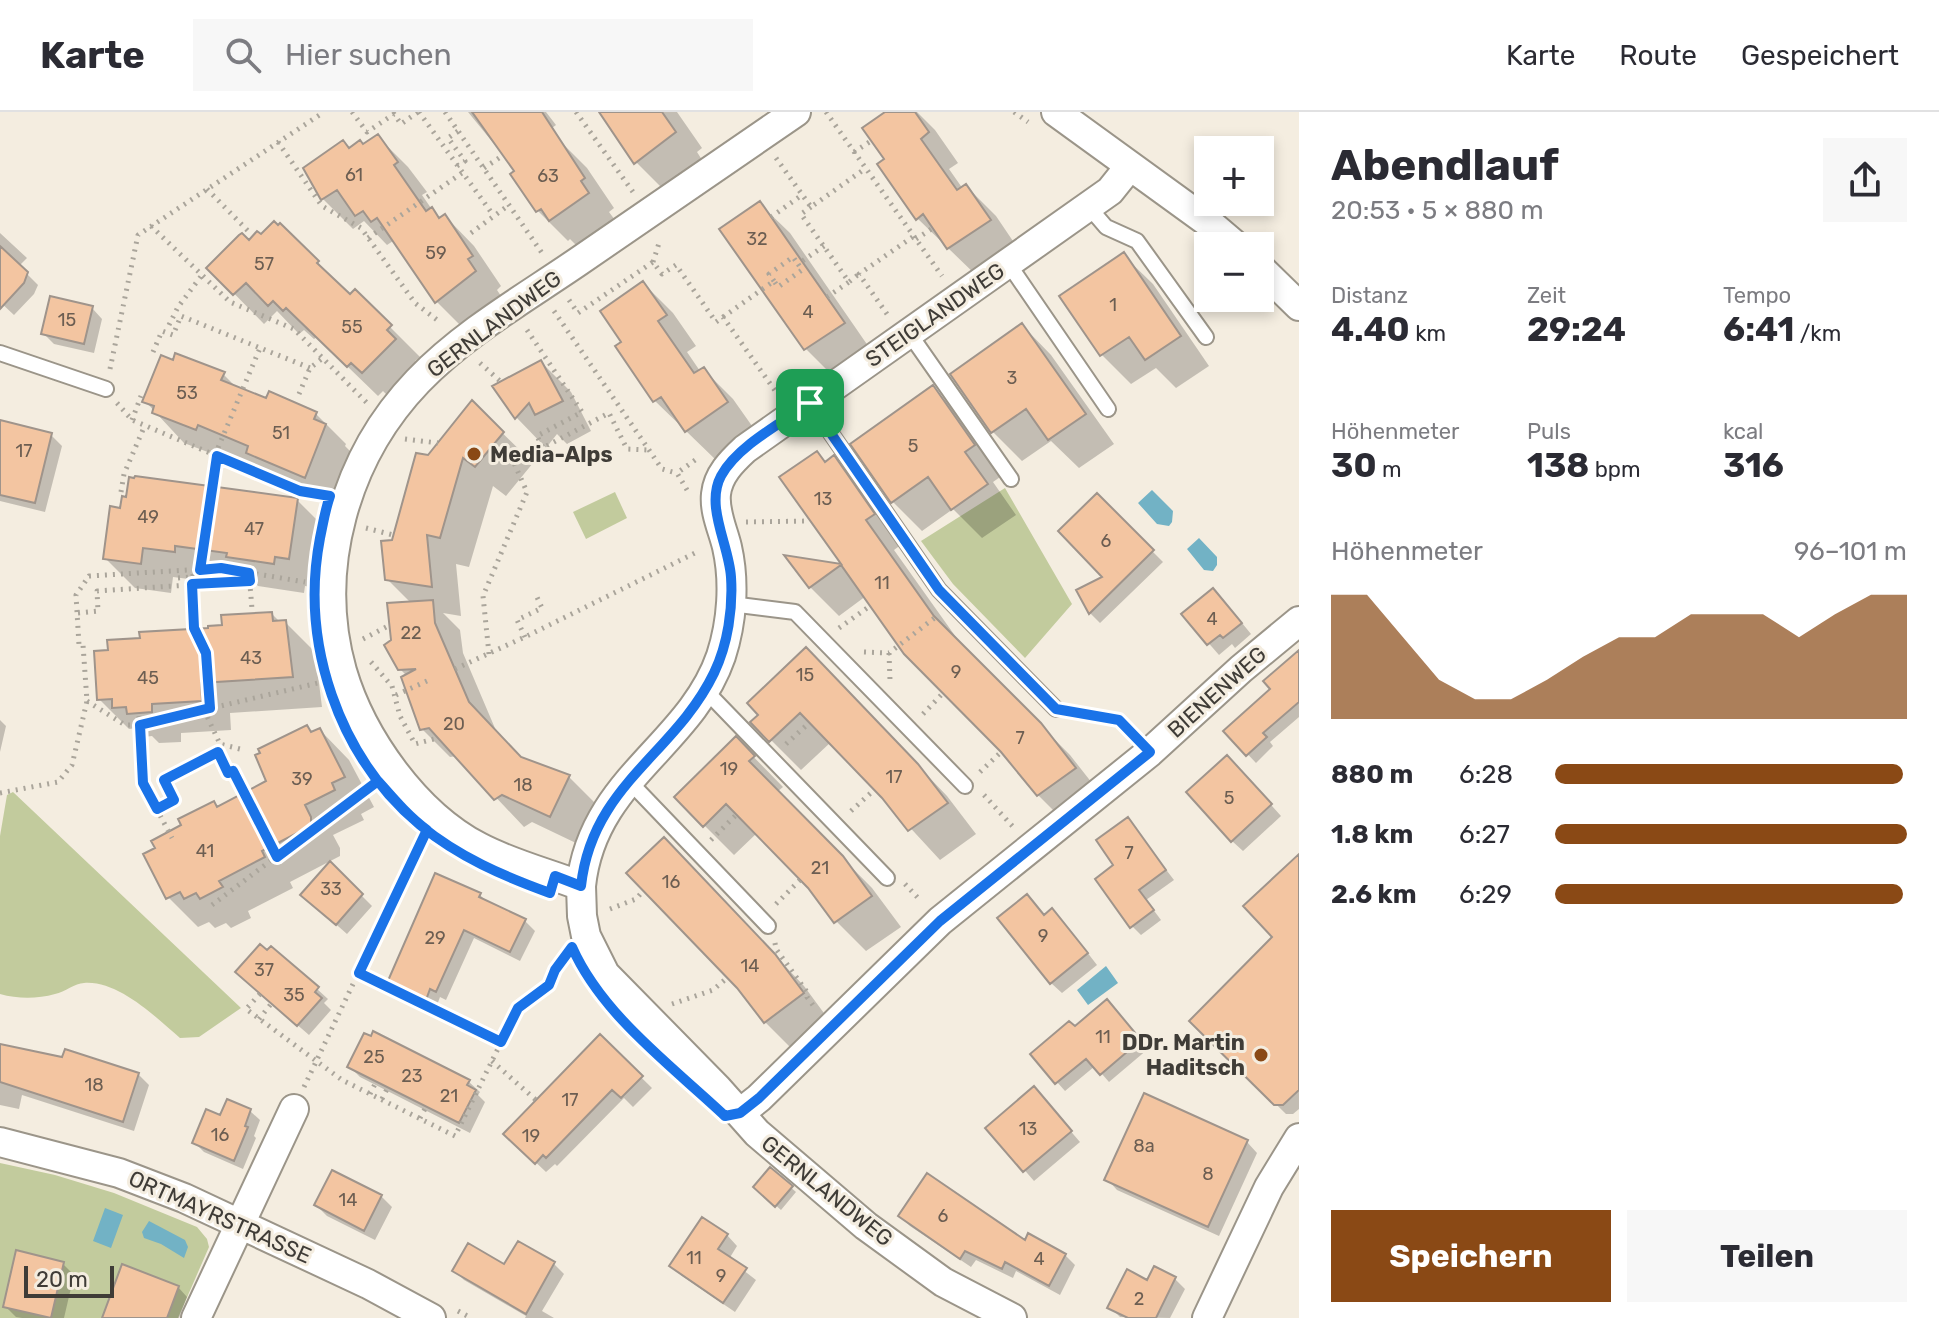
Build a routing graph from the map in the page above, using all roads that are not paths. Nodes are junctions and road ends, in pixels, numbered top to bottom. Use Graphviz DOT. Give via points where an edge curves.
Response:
graph roads {
  1 [pos="796,112"];
  2 [pos="1056,112"];
  3 [pos="1130,166"];
  4 [pos="1088,206"];
  5 [pos="1220,232"];
  6 [pos="1008,263"];
  7 [pos="1274,282"];
  8 [pos="1299,306"];
  9 [pos="901,327"];
  10 [pos="1206,337"];
  11 [pos="0,353"];
  12 [pos="106,389"];
  13 [pos="810,403"];
  14 [pos="1108,409"];
  15 [pos="1011,479"];
  16 [pos="731,604"];
  17 [pos="1299,621"];
  18 [pos="705,690"];
  19 [pos="1056,709"];
  20 [pos="628,780"];
  21 [pos="968,783"];
  22 [pos="887,878"];
  23 [pos="581,886"];
  24 [pos="764,922"];
  25 [pos="294,1109"];
  26 [pos="740,1113"];
  27 [pos="1299,1138"];
  28 [pos="0,1142"];
  29 [pos="241,1224"];
  30 [pos="196,1318"];
  31 [pos="431,1318"];
  32 [pos="1012,1318"];
  33 [pos="1207,1318"];
  1 -- 23 [label="street, GERNLANDWEG" via="445,356 400,401 372,442 338,530 330,593 336,648 353,705 380,753 460,836"];
  2 -- 3 [label="street"];
  3 -- 4 [label="street, STEIGLANDWEG" via="1110,191"];
  3 -- 5 [label="street"];
  4 -- 6 [label="street, STEIGLANDWEG"];
  4 -- 10 [label="lane" via="1106,227 1137,241"];
  6 -- 9 [label="street, STEIGLANDWEG"];
  6 -- 14 [label="lane"];
  7 -- 8 [label="street"];
  9 -- 13 [label="street, STEIGLANDWEG"];
  9 -- 15 [label="lane"];
  11 -- 12 [label="lane"];
  13 -- 16 [label="street, STEIGLANDWEG" via="745,449 720,478 713,538 731,577"];
  13 -- 19 [label="lane" via="939,590"];
  16 -- 18 [label="street, STEIGLANDWEG" via="722,652"];
  16 -- 21 [label="lane" via="795,612"];
  17 -- 26 [label="street, BIENENWEG" via="1150,752 940,921"];
  18 -- 20 [label="street, STEIGLANDWEG"];
  18 -- 22 [label="lane"];
  20 -- 23 [label="street, STEIGLANDWEG" via="589,844"];
  20 -- 24 [label="lane"];
  23 -- 26 [label="street, GERNLANDWEG" via="586,936 605,974"];
  25 -- 29 [label="street"];
  26 -- 32 [label="street, GERNLANDWEG" via="866,1226 943,1282"];
  27 -- 33 [label="street" via="1269,1187"];
  28 -- 29 [label="street, ORTMAYRSTRASSE" via="119,1173"];
  29 -- 30 [label="street"];
  29 -- 31 [label="street, ORTMAYRSTRASSE"];
}
